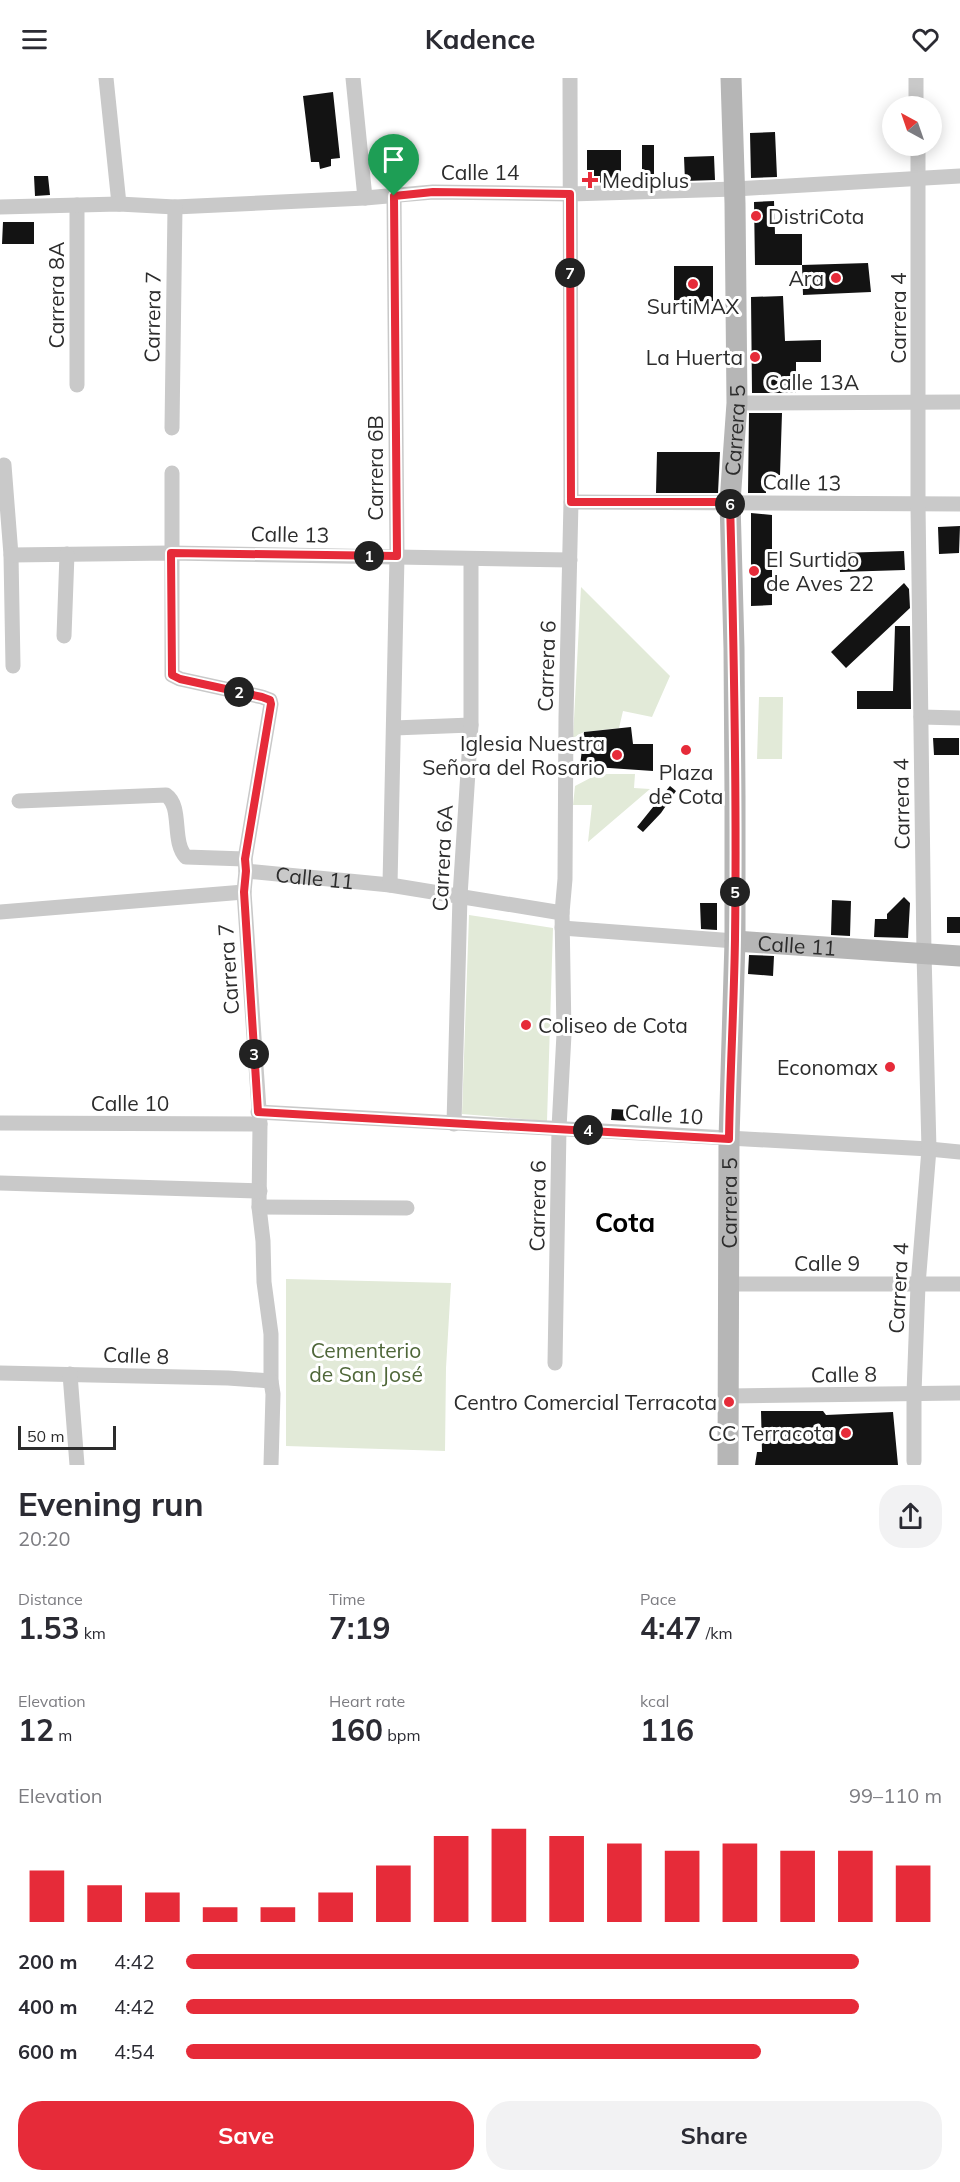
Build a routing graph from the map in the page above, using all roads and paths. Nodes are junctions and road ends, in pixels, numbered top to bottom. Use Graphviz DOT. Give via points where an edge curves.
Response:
graph roads {
  1 [pos="106,78"];
  2 [pos="353,78"];
  3 [pos="570,78"];
  4 [pos="731,78"];
  5 [pos="916,78"];
  6 [pos="916,96"];
  7 [pos="918,156"];
  8 [pos="960,176"];
  9 [pos="919,178"];
  10 [pos="735,189"];
  11 [pos="570,194"];
  12 [pos="394,196"];
  13 [pos="365,198"];
  14 [pos="119,204"];
  15 [pos="76,205"];
  16 [pos="0,207"];
  17 [pos="175,207"];
  18 [pos="77,385"];
  19 [pos="919,402"];
  20 [pos="960,402"];
  21 [pos="737,403"];
  22 [pos="172,428"];
  23 [pos="4,465"];
  24 [pos="172,473"];
  25 [pos="571,502"];
  26 [pos="730,502"];
  27 [pos="960,504"];
  28 [pos="918,505"];
  29 [pos="171,553"];
  30 [pos="67,554"];
  31 [pos="11,555"];
  32 [pos="397,556"];
  33 [pos="471,559"];
  34 [pos="570,560"];
  35 [pos="6,616"];
  36 [pos="64,636"];
  37 [pos="13,666"];
  38 [pos="921,717"];
  39 [pos="960,718"];
  40 [pos="471,725"];
  41 [pos="394,728"];
  42 [pos="19,801"];
  43 [pos="246,865"];
  44 [pos="390,885"];
  45 [pos="244,892"];
  46 [pos="460,896"];
  47 [pos="0,912"];
  48 [pos="562,920"];
  49 [pos="735,941"];
  50 [pos="924,953"];
  51 [pos="960,956"];
  52 [pos="259,1118"];
  53 [pos="0,1124"];
  54 [pos="454,1124"];
  55 [pos="559,1128"];
  56 [pos="729,1139"];
  57 [pos="929,1149"];
  58 [pos="960,1152"];
  59 [pos="0,1183"];
  60 [pos="260,1191"];
  61 [pos="259,1207"];
  62 [pos="407,1208"];
  63 [pos="729,1284"];
  64 [pos="960,1284"];
  65 [pos="918,1285"];
  66 [pos="555,1363"];
  67 [pos="0,1373"];
  68 [pos="70,1374"];
  69 [pos="271,1381"];
  70 [pos="960,1393"];
  71 [pos="914,1394"];
  72 [pos="729,1396"];
  73 [pos="914,1461"];
  74 [pos="77,1465"];
  75 [pos="271,1465"];
  76 [pos="728,1465"];
  1 -- 14 [label="street"];
  2 -- 13 [label="street"];
  3 -- 11 [label="street, Carrera 6"];
  4 -- 10 [label="main road, Carrera 5"];
  5 -- 6 [label="street"];
  7 -- 9 [label="street, Carrera 4"];
  8 -- 9 [label="street, Calle 14"];
  9 -- 10 [label="street, Calle 14"];
  9 -- 19 [label="street, Carrera 4"];
  10 -- 11 [label="street, Calle 14"];
  10 -- 21 [label="main road, Carrera 5"];
  11 -- 12 [label="street, Calle 14" via="433,192"];
  11 -- 25 [label="street, Carrera 6"];
  12 -- 13 [label="street, Calle 14"];
  12 -- 32 [label="street, Carrera 6B"];
  13 -- 17 [label="street, Calle 14"];
  14 -- 15 [label="street, Calle 14"];
  14 -- 17 [label="street, Calle 14"];
  15 -- 16 [label="street, Calle 14"];
  15 -- 18 [label="street, Carrera 8A"];
  17 -- 22 [label="street, Carrera 7"];
  19 -- 20 [label="street, Calle 13A"];
  19 -- 21 [label="street, Calle 13A"];
  19 -- 28 [label="street, Carrera 4"];
  21 -- 26 [label="main road, Carrera 5"];
  23 -- 31 [label="street"];
  24 -- 29 [label="street"];
  25 -- 26 [label="street, Calle 13"];
  25 -- 34 [label="street, Carrera 6"];
  26 -- 28 [label="street, Calle 13"];
  26 -- 49 [label="main road, Carrera 5"];
  27 -- 28 [label="street, Calle 13"];
  28 -- 38 [label="street, Carrera 4"];
  29 -- 30 [label="street, Calle 13"];
  29 -- 32 [label="street, Calle 13"];
  29 -- 43 [label="street, Carrera 7" via="172,675 262,697 271,704"];
  30 -- 31 [label="street, Calle 13"];
  30 -- 36 [label="street"];
  31 -- 35 [label="street"];
  32 -- 33 [label="street, Calle 13"];
  32 -- 41 [label="street, Carrera 6B"];
  33 -- 34 [label="street, Calle 13"];
  33 -- 40 [label="street, Carrera 6A"];
  34 -- 48 [label="street, Carrera 6"];
  35 -- 37 [label="street"];
  38 -- 39 [label="street"];
  38 -- 50 [label="street, Carrera 4"];
  40 -- 41 [label="street"];
  40 -- 46 [label="street, Carrera 6A"];
  41 -- 44 [label="street, Carrera 6B"];
  42 -- 43 [label="street, Calle 11" via="166,795 173,802 180,848 186,857"];
  43 -- 44 [label="street, Calle 11"];
  43 -- 45 [label="street, Carrera 7"];
  44 -- 46 [label="street, Calle 11"];
  45 -- 47 [label="street, Calle 11"];
  45 -- 52 [label="street, Carrera 7"];
  46 -- 48 [label="street, Calle 11"];
  46 -- 54 [label="street, Carrera 6A"];
  48 -- 49 [label="street, Calle 11"];
  48 -- 55 [label="street, Carrera 6" via="564,1034"];
  49 -- 50 [label="main road, Calle 11"];
  49 -- 56 [label="main road, Carrera 5"];
  50 -- 51 [label="main road, Calle 11"];
  50 -- 57 [label="street, Carrera 4"];
  52 -- 53 [label="street, Calle 10"];
  52 -- 54 [label="street, Calle 10"];
  52 -- 60 [label="street, Carrera 7"];
  54 -- 55 [label="street, Calle 10"];
  55 -- 56 [label="street, Calle 10"];
  55 -- 66 [label="street, Carrera 6"];
  56 -- 57 [label="street, Calle 10"];
  56 -- 63 [label="main road, Carrera 5"];
  57 -- 58 [label="street, Calle 10"];
  57 -- 65 [label="street, Carrera 4"];
  59 -- 60 [label="street"];
  60 -- 61 [label="street, Carrera 7"];
  61 -- 62 [label="street"];
  61 -- 69 [label="street, Carrera 7" via="271,1334"];
  63 -- 65 [label="street, Calle 9"];
  63 -- 72 [label="main road, Carrera 5"];
  64 -- 65 [label="street, Calle 9"];
  65 -- 71 [label="street, Carrera 4"];
  67 -- 68 [label="street, Calle 8"];
  68 -- 69 [label="street, Calle 8"];
  68 -- 74 [label="street"];
  69 -- 75 [label="street, Carrera 7"];
  70 -- 71 [label="street, Calle 8"];
  71 -- 72 [label="street, Calle 8"];
  71 -- 73 [label="street, Carrera 4"];
  72 -- 76 [label="main road, Carrera 5"];
}
